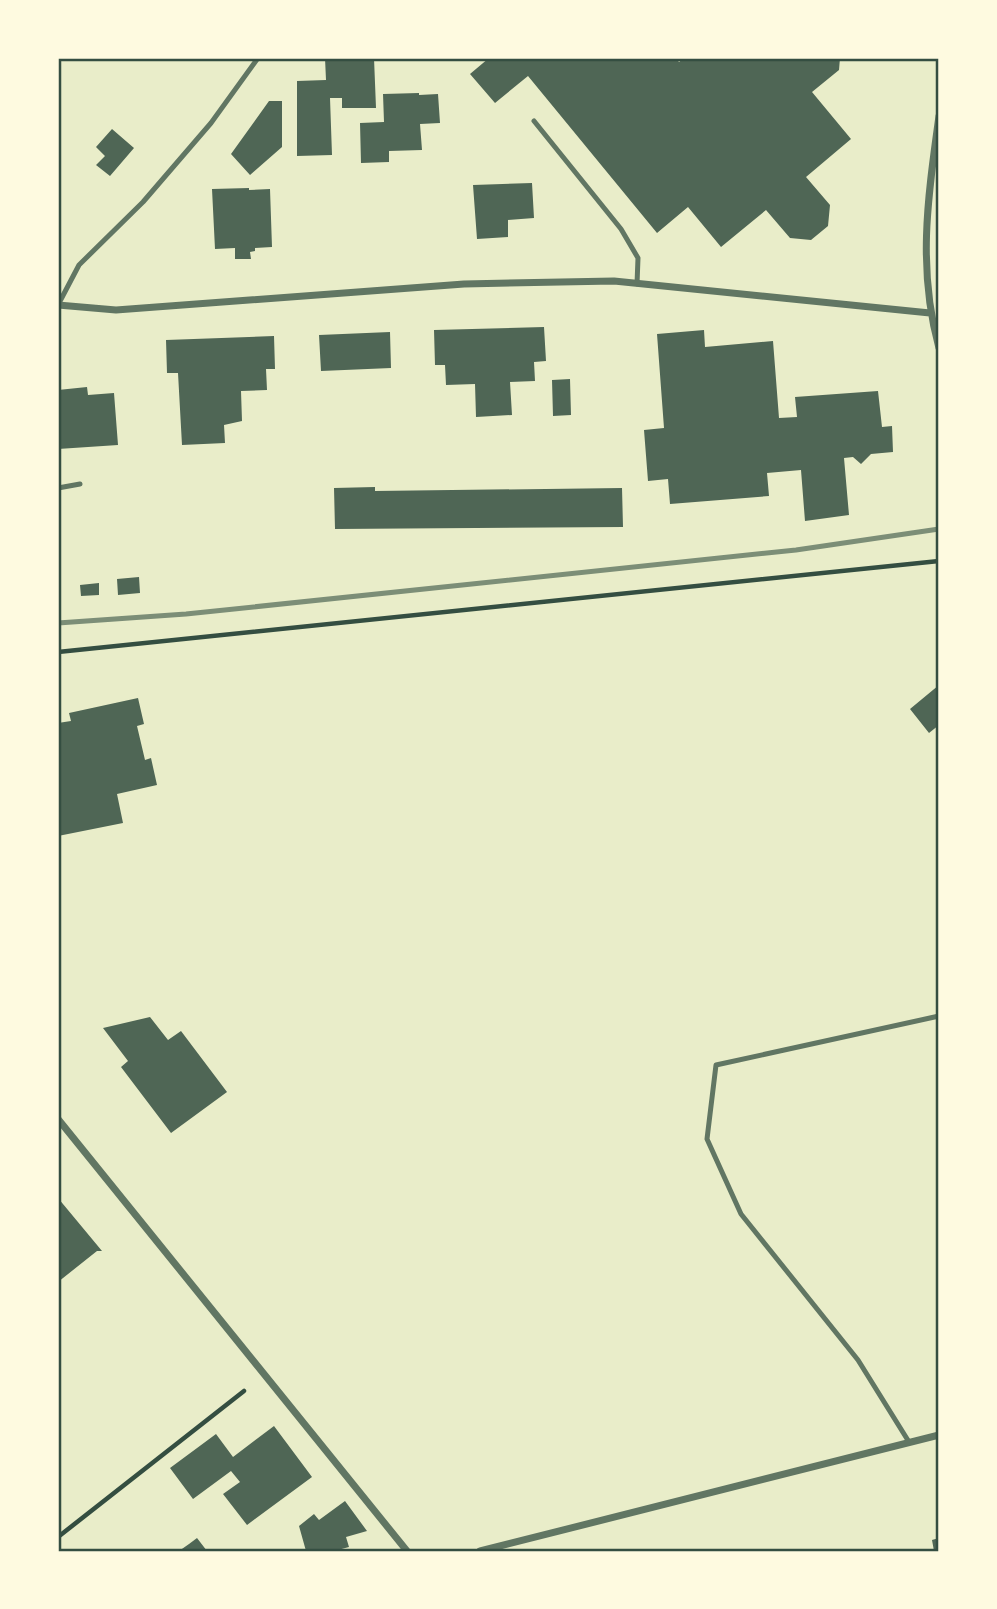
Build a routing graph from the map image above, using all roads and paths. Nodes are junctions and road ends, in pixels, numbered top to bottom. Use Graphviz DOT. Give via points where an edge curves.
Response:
graph roads {
  1 [pos="258,58"];
  2 [pos="939,116"];
  3 [pos="534,121"];
  4 [pos="637,284"];
  5 [pos="58,305"];
  6 [pos="930,313"];
  7 [pos="939,348"];
  8 [pos="80,484"];
  9 [pos="58,488"];
  10 [pos="939,561"];
  11 [pos="58,652"];
  12 [pos="939,1016"];
  13 [pos="58,1119"];
  14 [pos="266,1374"];
  15 [pos="939,1435"];
  16 [pos="909,1442"];
  17 [pos="58,1537"];
  18 [pos="407,1551"];
  19 [pos="480,1551"];
  1 -- 5 [label="lane" via="152,192 79,265"];
  2 -- 6 [label="street" via="925,220"];
  3 -- 4 [label="lane" via="621,229 638,258"];
  4 -- 5 [label="street" via="464,284 116,310"];
  4 -- 6 [label="street"];
  6 -- 7 [label="street"];
  8 -- 9 [label="lane"];
  10 -- 11 [label="path"];
  12 -- 16 [label="lane" via="716,1065 706,1139 741,1214 858,1360"];
  13 -- 14 [label="street"];
  14 -- 17 [label="path"];
  14 -- 18 [label="street"];
  15 -- 16 [label="street"];
  16 -- 19 [label="street"];
}
